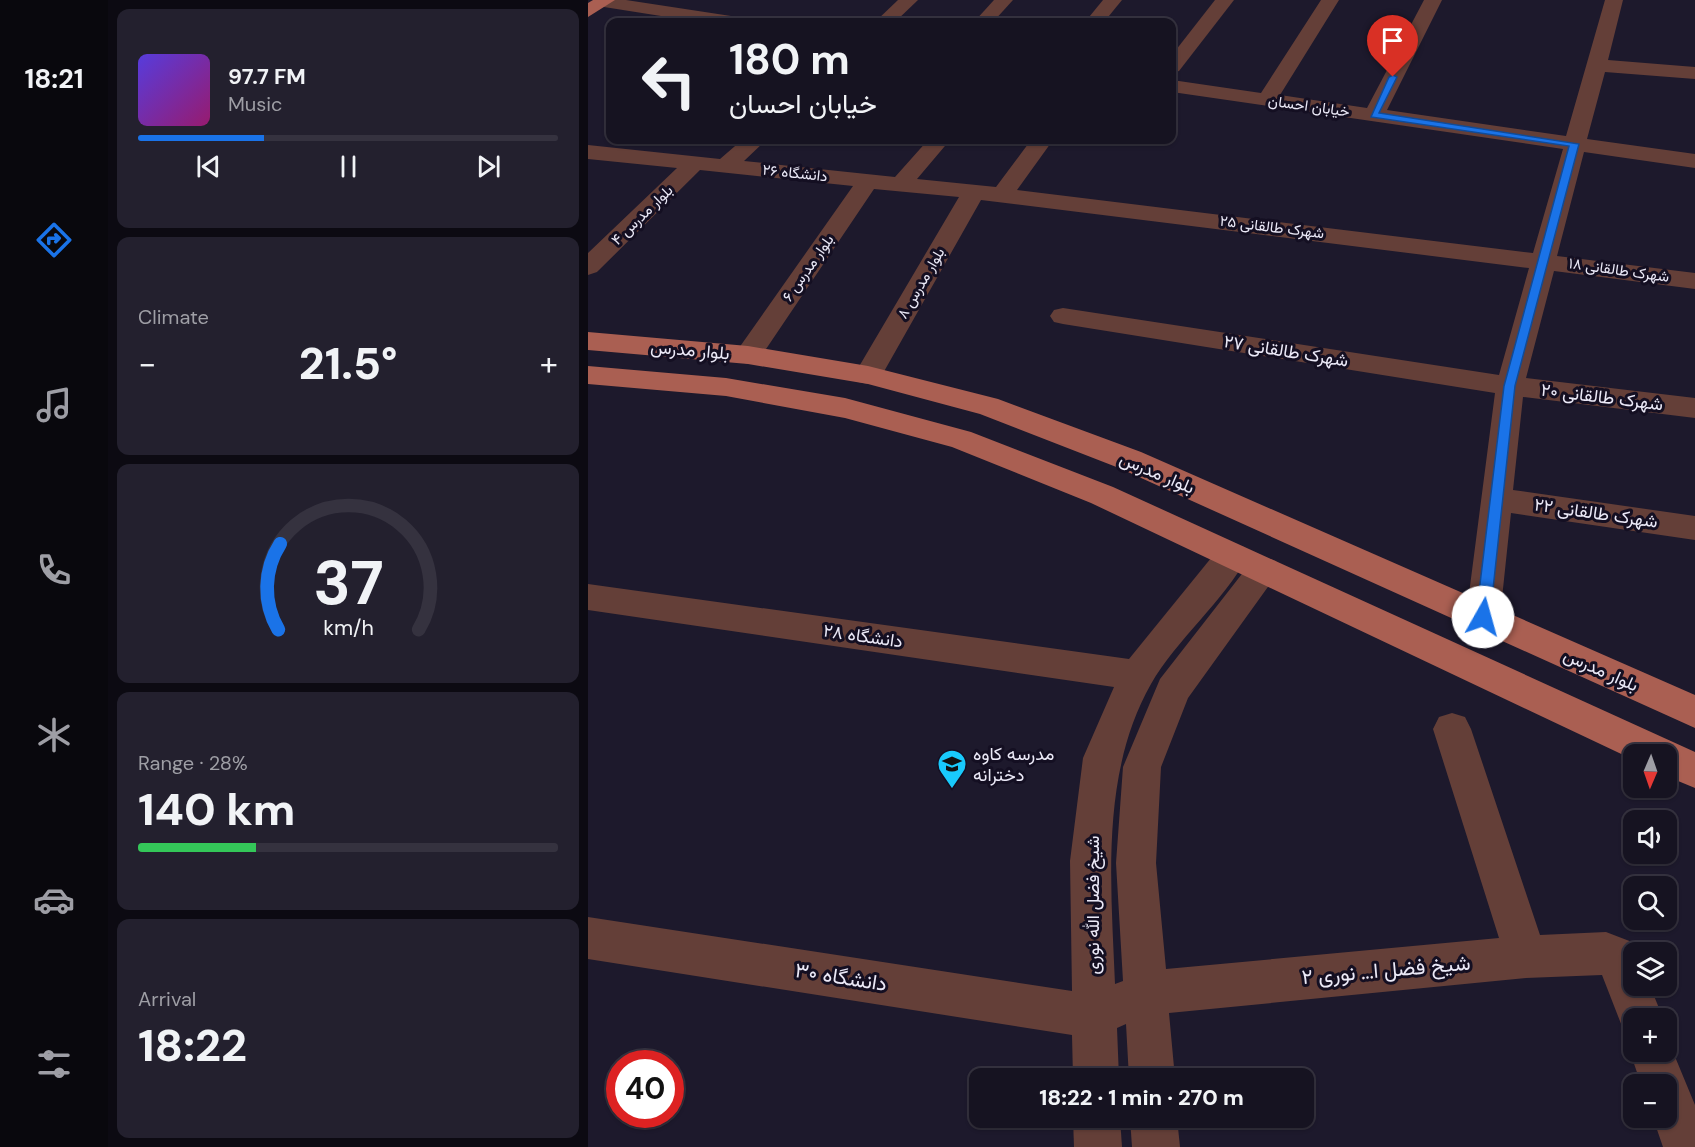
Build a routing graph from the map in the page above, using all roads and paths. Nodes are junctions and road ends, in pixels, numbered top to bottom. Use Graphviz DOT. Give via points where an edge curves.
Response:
graph roads {
  1 [pos="909,0"];
  2 [pos="1004,0"];
  3 [pos="1113,0"];
  4 [pos="1432,0"];
  5 [pos="1614,0"];
  6 [pos="599,4"];
  7 [pos="1221,5"];
  8 [pos="1326,7"];
  9 [pos="701,18"];
  10 [pos="889,18"];
  11 [pos="987,18"];
  12 [pos="1097,18"];
  13 [pos="1176,62"];
  14 [pos="1596,65"];
  15 [pos="1695,73"];
  16 [pos="1176,87"];
  17 [pos="1267,100"];
  18 [pos="1374,115"];
  19 [pos="606,135"];
  20 [pos="750,144"];
  21 [pos="936,144"];
  22 [pos="1039,144"];
  23 [pos="1574,144"];
  24 [pos="588,152"];
  25 [pos="1695,161"];
  26 [pos="695,163"];
  27 [pos="725,166"];
  28 [pos="868,181"];
  29 [pos="901,184"];
  30 [pos="974,192"];
  31 [pos="1002,195"];
  32 [pos="1542,260"];
  33 [pos="588,267"];
  34 [pos="1695,281"];
  35 [pos="1063,316"];
  36 [pos="588,340"];
  37 [pos="747,355"];
  38 [pos="588,375"];
  39 [pos="868,375"];
  40 [pos="1509,386"];
  41 [pos="1695,408"];
  42 [pos="1496,498"];
  43 [pos="1695,528"];
  44 [pos="1248,563"];
  45 [pos="588,597"];
  46 [pos="1483,617"];
  47 [pos="1137,675"];
  48 [pos="1695,712"];
  49 [pos="1452,729"];
  50 [pos="1638,744"];
  51 [pos="1677,762"];
  52 [pos="1695,771"];
  53 [pos="588,938"];
  54 [pos="1526,957"];
  55 [pos="1147,993"];
  56 [pos="1637,1008"];
  57 [pos="1093,1016"];
  58 [pos="1096,1068"];
  59 [pos="1151,1068"];
  60 [pos="1677,1120"];
  61 [pos="1097,1128"];
  62 [pos="1155,1128"];
  63 [pos="1098,1147"];
  64 [pos="1156,1147"];
  65 [pos="1687,1147"];
  1 -- 10 [label="street"];
  2 -- 11 [label="street"];
  3 -- 12 [label="street"];
  4 -- 18 [label="street"];
  5 -- 14 [label="street"];
  6 -- 9 [label="street"];
  7 -- 13 [label="street"];
  8 -- 17 [label="street"];
  14 -- 15 [label="street"];
  14 -- 23 [label="street"];
  16 -- 17 [label="street, خیابان احسان"];
  17 -- 18 [label="street, خیابان احسان"];
  18 -- 23 [label="street, خیابان احسان"];
  19 -- 24 [label="street"];
  20 -- 27 [label="street"];
  21 -- 29 [label="street"];
  22 -- 31 [label="street"];
  23 -- 25 [label="street, خیابان احسان"];
  23 -- 32 [label="street"];
  24 -- 26 [label="street, دانشگاه ۲۶"];
  26 -- 27 [label="street, دانشگاه ۲۶"];
  26 -- 33 [label="street, بلوار مدرس ۴"];
  27 -- 28 [label="street, دانشگاه ۲۶"];
  28 -- 29 [label="street, دانشگاه ۲۶"];
  28 -- 37 [label="street, بلوار مدرس ۶"];
  29 -- 30 [label="street, دانشگاه ۲۶"];
  30 -- 31 [label="street, دانشگاه ۲۶"];
  30 -- 39 [label="street, بلوار مدرس ۸"];
  31 -- 32 [label="street, شهرک طالقانی ۲۵"];
  32 -- 34 [label="street, شهرک طالقانی ۱۸"];
  32 -- 40 [label="street"];
  35 -- 40 [label="street, شهرک طالقانی ۲۷"];
  36 -- 37 [label="main road, بلوار مدرس"];
  37 -- 39 [label="main road, بلوار مدرس"];
  38 -- 44 [label="main road, بلوار مدرس" via="737,389 845,408 962,439 1102,495"];
  39 -- 46 [label="main road, بلوار مدرس" via="988,406 1130,460"];
  40 -- 41 [label="street, شهرک طالقانی ۲۰"];
  40 -- 42 [label="street"];
  42 -- 43 [label="street, شهرک طالقانی ۲۲"];
  42 -- 46 [label="street"];
  44 -- 47 [label="street, شیخ فضل الله نوری"];
  44 -- 50 [label="main road, بلوار مدرس"];
  44 -- 55 [label="street" via="1173,690 1142,768 1136,863"];
  45 -- 47 [label="street, دانشگاه ۲۸"];
  46 -- 48 [label="main road, بلوار مدرس"];
  47 -- 57 [label="street, شیخ فضل الله نوری" via="1102,758 1090,861"];
  49 -- 54 [label="street"];
  51 -- 52 [label="main road"];
  53 -- 57 [label="street, دانشگاه ۳۰"];
  54 -- 55 [label="street, شیخ فضل ا... نوری ۲"];
  54 -- 56 [label="street, شیخ فضل ا... نوری ۲" via="1606,953 1617,957"];
  55 -- 57 [label="street, شیخ فضل ا... نوری ۲"];
  55 -- 59 [label="street"];
  57 -- 58 [label="street, شیخ فضل الله نوری"];
  60 -- 65 [label="street"];
  61 -- 63 [label="street"];
  62 -- 64 [label="street"];
}
